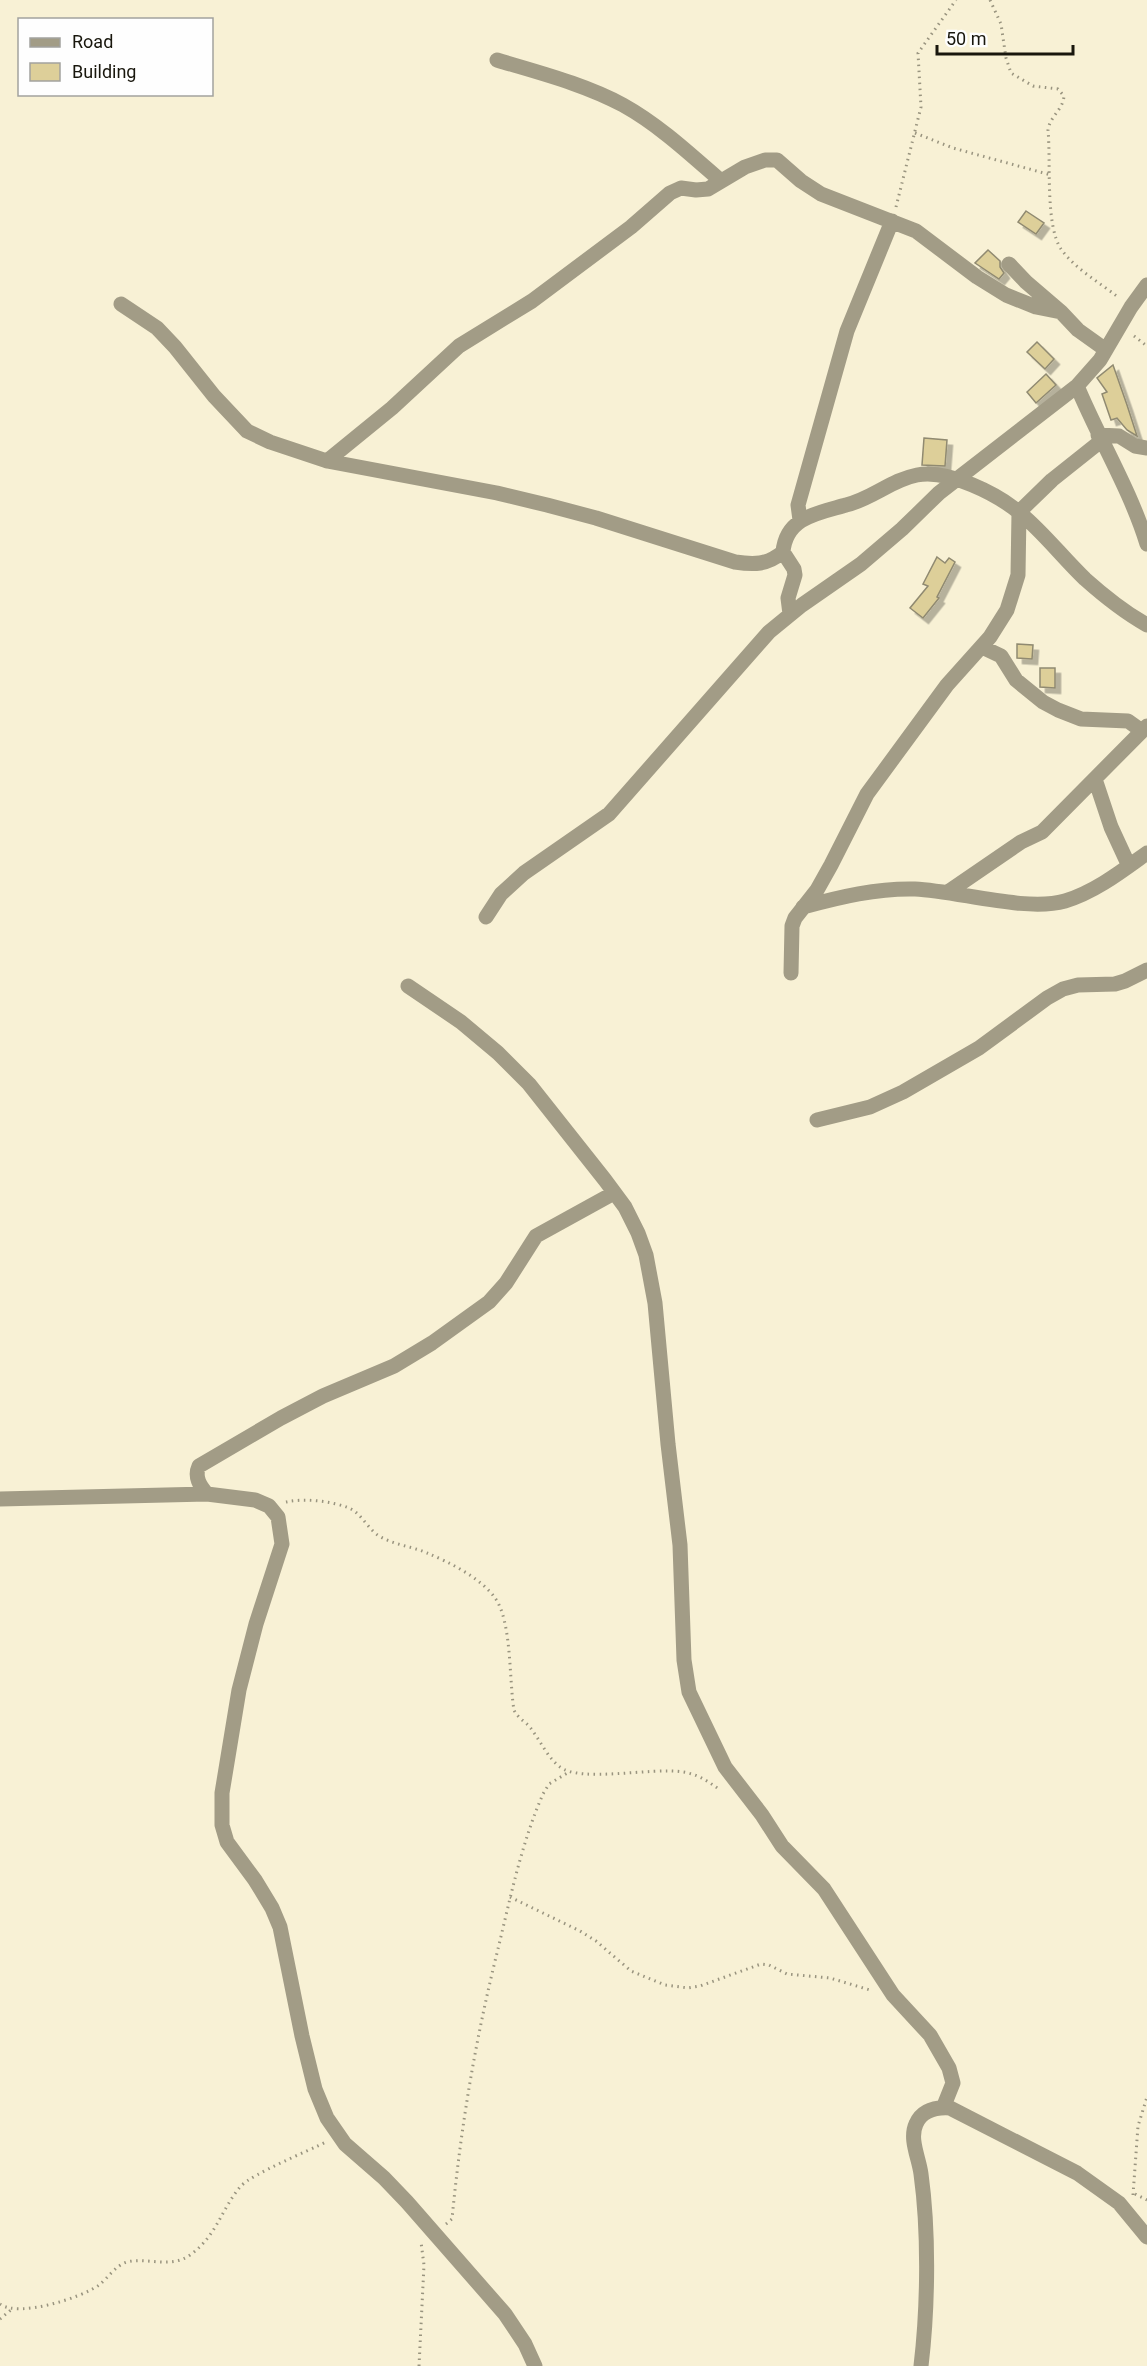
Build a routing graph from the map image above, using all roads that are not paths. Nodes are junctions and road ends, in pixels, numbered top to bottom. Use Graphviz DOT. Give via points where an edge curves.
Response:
graph roads {
  1 [pos="498,60"];
  2 [pos="721,181"];
  3 [pos="892,220"];
  4 [pos="1010,264"];
  5 [pos="1146,291"];
  6 [pos="121,304"];
  7 [pos="1061,312"];
  8 [pos="1106,350"];
  9 [pos="1077,386"];
  10 [pos="1100,438"];
  11 [pos="1147,448"];
  12 [pos="327,461"];
  13 [pos="956,479"];
  14 [pos="1019,512"];
  15 [pos="800,520"];
  16 [pos="1147,544"];
  17 [pos="783,552"];
  18 [pos="790,614"];
  19 [pos="1147,625"];
  20 [pos="982,647"];
  21 [pos="1145,728"];
  22 [pos="1095,779"];
  23 [pos="1147,853"];
  24 [pos="1129,866"];
  25 [pos="948,892"];
  26 [pos="803,907"];
  27 [pos="486,917"];
  28 [pos="1147,970"];
  29 [pos="791,973"];
  30 [pos="408,986"];
  31 [pos="817,1120"];
  32 [pos="614,1193"];
  33 [pos="207,1494"];
  34 [pos="0,1499"];
  35 [pos="943,2108"];
  36 [pos="1147,2237"];
  37 [pos="535,2366"];
  38 [pos="921,2366"];
  1 -- 2 [label="street" via="584,87 625,106"];
  2 -- 3 [label="street" via="755,162 773,159 821,194"];
  2 -- 12 [label="street" via="702,190 681,188 670,193 532,301 459,346"];
  3 -- 7 [label="street" via="916,231 1006,294 1036,308"];
  3 -- 15 [label="street" via="848,331 798,505"];
  4 -- 7 [label="street"];
  5 -- 8 [label="street" via="1131,307"];
  6 -- 12 [label="street" via="157,328 247,431"];
  7 -- 8 [label="street"];
  8 -- 9 [label="street"];
  9 -- 10 [label="street"];
  9 -- 13 [label="street"];
  10 -- 11 [label="street" via="1119,436"];
  10 -- 14 [label="street"];
  10 -- 16 [label="street"];
  12 -- 17 [label="street" via="537,503 735,562 765,563"];
  13 -- 14 [label="street"];
  13 -- 15 [label="street" via="932,473 917,475 855,503"];
  13 -- 18 [label="street" via="861,564"];
  14 -- 19 [label="street" via="1085,579"];
  14 -- 20 [label="street" via="1014,592 999,625"];
  15 -- 17 [label="street" via="787,536"];
  17 -- 18 [label="street" via="795,575 788,598"];
  18 -- 27 [label="street" via="769,632 609,814 524,873 501,894"];
  20 -- 21 [label="street" via="1001,656 1016,680 1050,706 1081,719 1128,721"];
  20 -- 26 [label="street" via="947,685 867,794 831,865"];
  21 -- 22 [label="street"];
  22 -- 24 [label="street"];
  22 -- 25 [label="street" via="1042,832"];
  23 -- 24 [label="street"];
  24 -- 25 [label="street" via="1063,901 998,900"];
  25 -- 26 [label="street" via="889,889"];
  26 -- 29 [label="street" via="792,926"];
  28 -- 31 [label="street" via="1115,984 1063,989 979,1048 903,1092 870,1107"];
  30 -- 32 [label="street" via="461,1022 514,1068"];
  32 -- 33 [label="street" via="536,1236 506,1283 457,1327 394,1366 323,1396 199,1466 197,1479"];
  32 -- 35 [label="street" via="638,1233 655,1304 680,1545 684,1660 689,1692 724,1767 782,1846 824,1889 874,1968 930,2035 953,2083"];
  33 -- 34 [label="street"];
  33 -- 37 [label="street" via="255,1500 269,1506 278,1517 282,1544 239,1690 222,1793 222,1825 227,1842 272,1908 280,1927 315,2089 338,2136 384,2178 505,2314"];
  35 -- 36 [label="street" via="950,2108 1077,2173 1119,2204"];
  35 -- 38 [label="street" via="934,2108 921,2116 914,2126 926,2213"];
}
